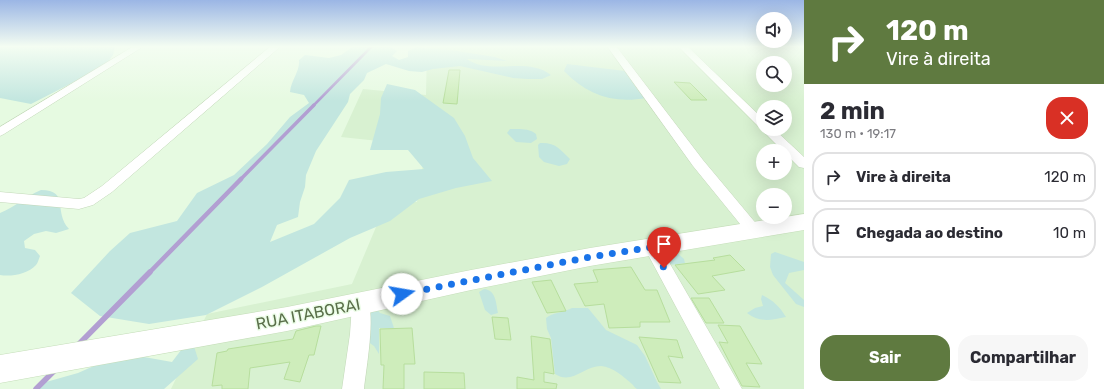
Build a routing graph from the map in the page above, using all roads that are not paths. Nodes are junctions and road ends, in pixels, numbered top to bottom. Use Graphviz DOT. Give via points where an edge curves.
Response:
graph roads {
  1 [pos="110,64"];
  2 [pos="255,64"];
  3 [pos="624,64"];
  4 [pos="701,64"];
  5 [pos="756,118"];
  6 [pos="0,132"];
  7 [pos="774,136"];
  8 [pos="804,164"];
  9 [pos="0,197"];
  10 [pos="804,222"];
  11 [pos="754,231"];
  12 [pos="652,247"];
  13 [pos="361,304"];
  14 [pos="0,369"];
  15 [pos="353,389"];
  16 [pos="731,389"];
  1 -- 6 [label="street"];
  2 -- 9 [label="street" via="107,189 88,202 68,204"];
  3 -- 11 [label="street" via="698,163"];
  4 -- 5 [label="street"];
  7 -- 8 [label="street"];
  10 -- 11 [label="street, RUA ITABORAI"];
  11 -- 12 [label="street, RUA ITABORAI"];
  12 -- 13 [label="street, RUA ITABORAI" via="471,280"];
  12 -- 16 [label="street"];
  13 -- 14 [label="street, RUA ITABORAI"];
  13 -- 15 [label="street"];
}
